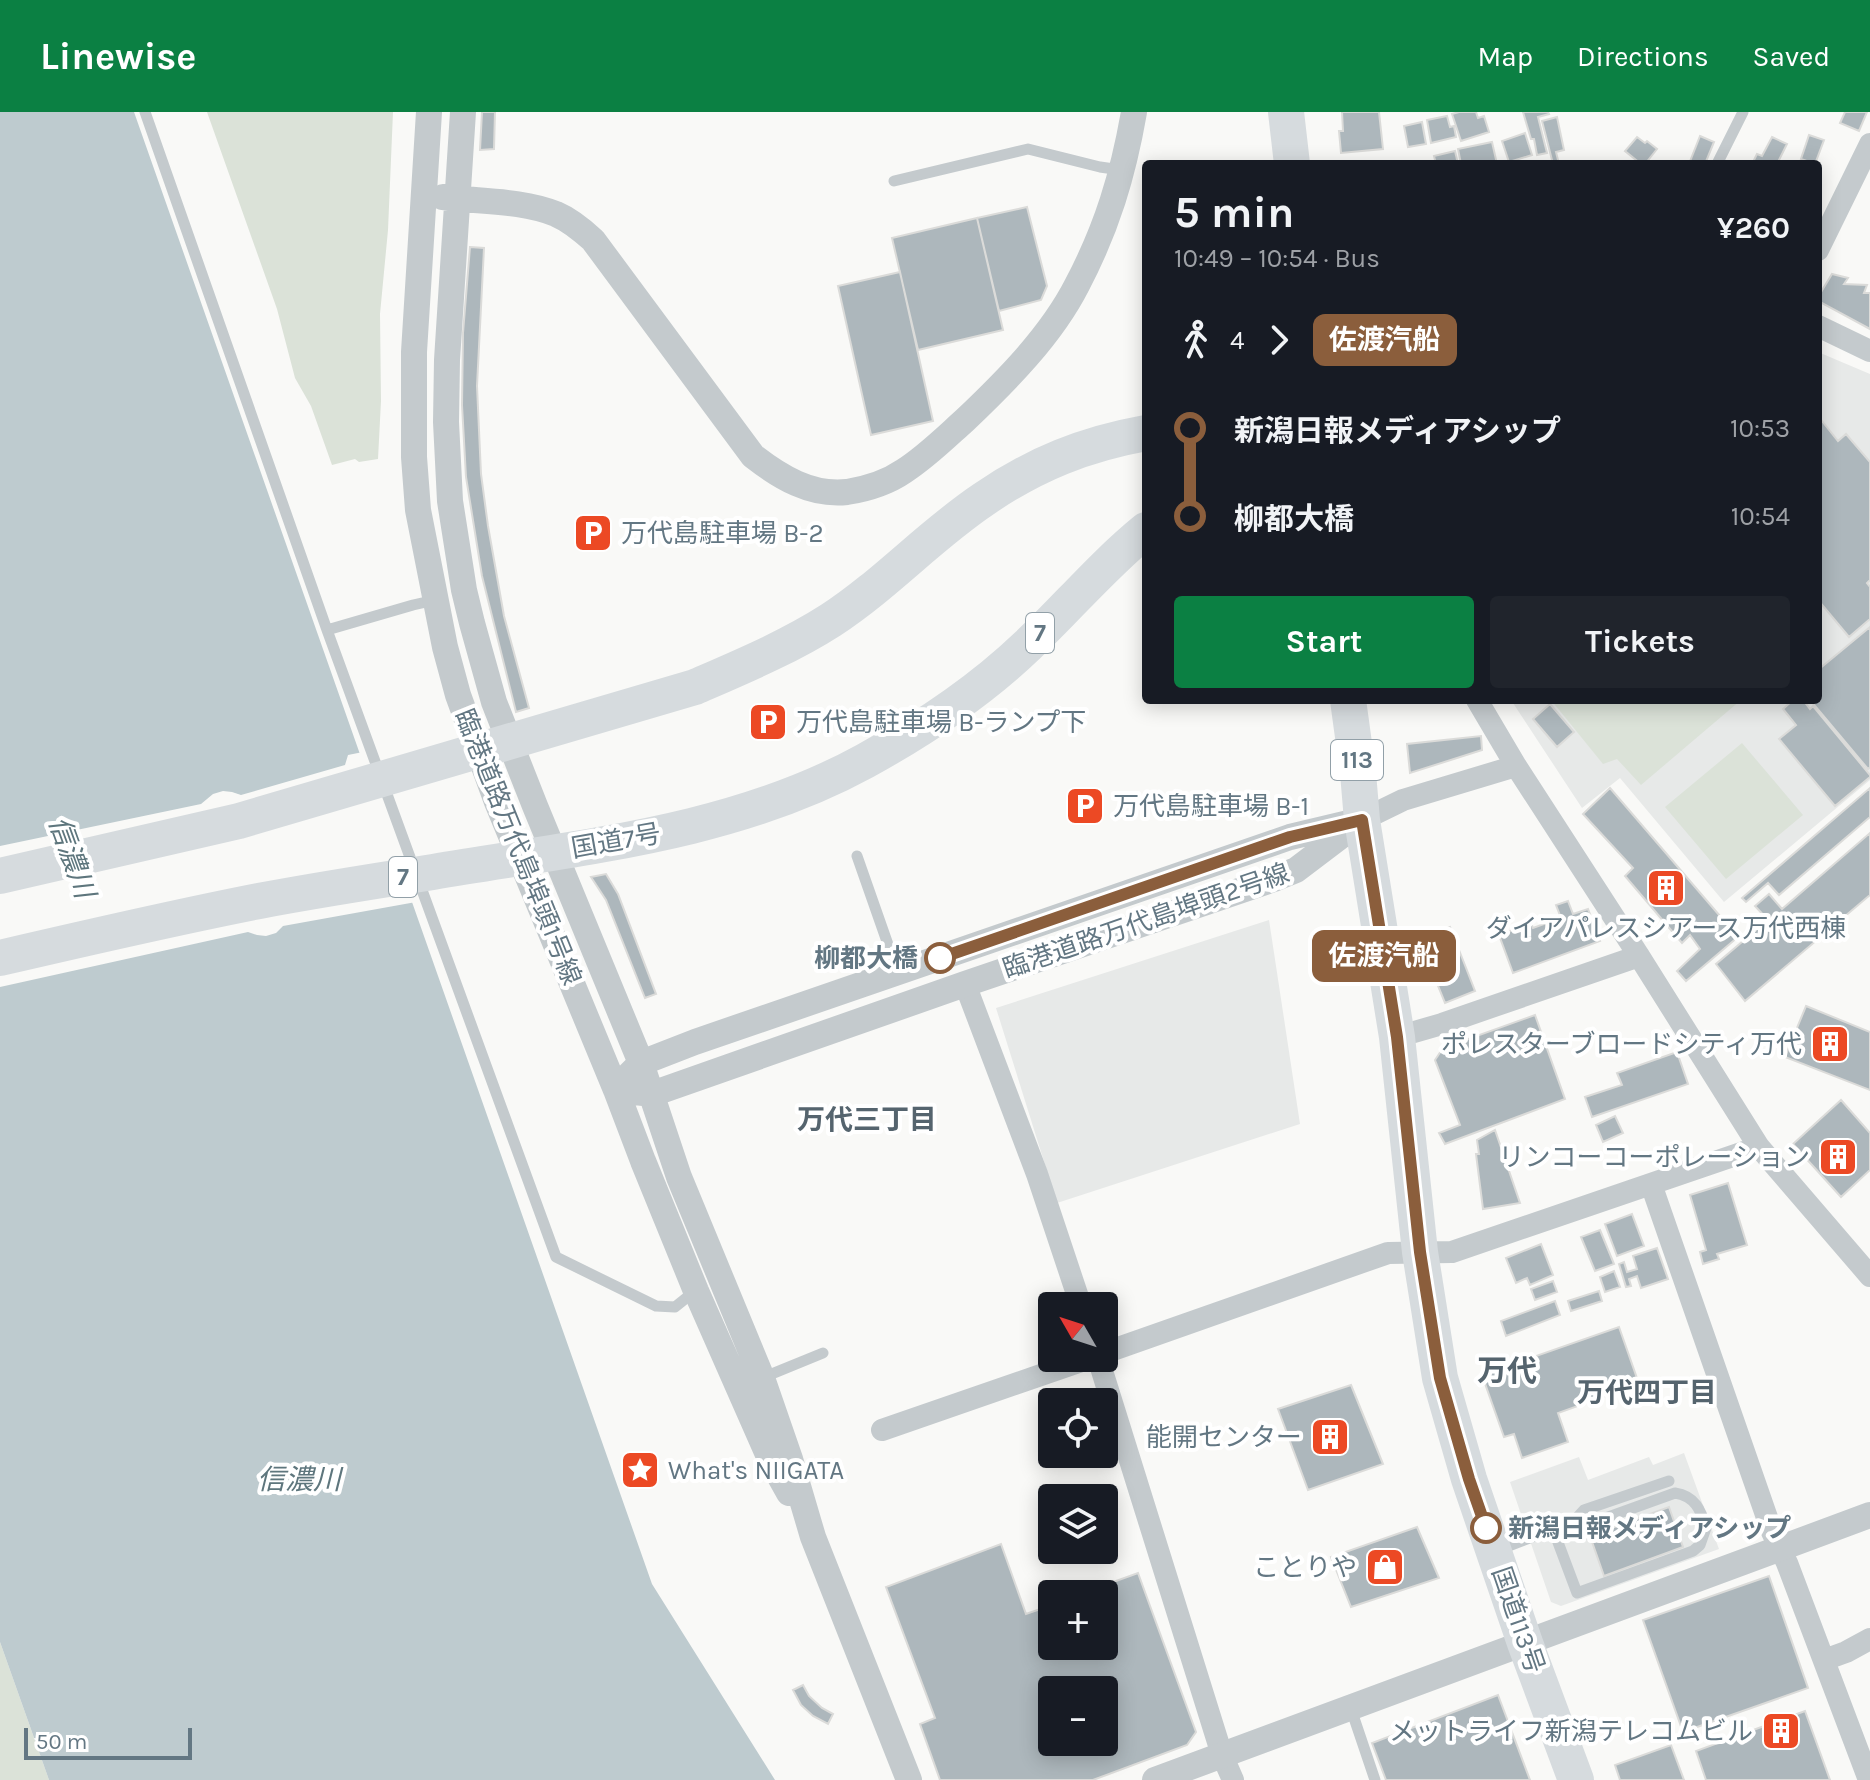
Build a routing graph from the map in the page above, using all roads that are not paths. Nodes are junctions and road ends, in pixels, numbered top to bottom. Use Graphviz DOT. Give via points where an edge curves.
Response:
graph roads {
  1 [pos="145,112"];
  2 [pos="429,112"];
  3 [pos="463,112"];
  4 [pos="1134,112"];
  5 [pos="1286,112"];
  6 [pos="1743,112"];
  7 [pos="1870,144"];
  8 [pos="1292,160"];
  9 [pos="1719,160"];
  10 [pos="1122,170"];
  11 [pos="894,181"];
  12 [pos="423,194"];
  13 [pos="457,199"];
  14 [pos="1822,242"];
  15 [pos="1822,328"];
  16 [pos="1870,351"];
  17 [pos="1142,433"];
  18 [pos="1142,534"];
  19 [pos="435,600"];
  20 [pos="327,630"];
  21 [pos="1349,704"];
  22 [pos="1479,704"];
  23 [pos="1516,766"];
  24 [pos="1362,820"];
  25 [pos="857,856"];
  26 [pos="0,876"];
  27 [pos="1639,956"];
  28 [pos="0,958"];
  29 [pos="898,973"];
  30 [pos="965,984"];
  31 [pos="1397,1037"];
  32 [pos="641,1063"];
  33 [pos="616,1090"];
  34 [pos="652,1094"];
  35 [pos="1759,1147"];
  36 [pos="1651,1184"];
  37 [pos="1420,1252"];
  38 [pos="1869,1275"];
  39 [pos="696,1291"];
  40 [pos="1076,1292"];
  41 [pos="1118,1348"];
  42 [pos="823,1353"];
  43 [pos="1050,1372"];
  44 [pos="1102,1372"];
  45 [pos="762,1378"];
  46 [pos="882,1430"];
  47 [pos="1669,1481"];
  48 [pos="1870,1515"];
  49 [pos="1574,1521"];
  50 [pos="1553,1529"];
  51 [pos="813,1537"];
  52 [pos="1781,1548"];
  53 [pos="1494,1552"];
  54 [pos="1595,1587"];
  55 [pos="1606,1613"];
  56 [pos="1870,1639"];
  57 [pos="1525,1643"];
  58 [pos="1824,1660"];
  59 [pos="1350,1708"];
  60 [pos="1222,1755"];
  61 [pos="909,1780"];
  62 [pos="1155,1780"];
  63 [pos="1233,1780"];
  64 [pos="1375,1780"];
  65 [pos="1576,1780"];
  66 [pos="1869,1780"];
  1 -- 20 [label="lane"];
  2 -- 12 [label="street, 臨港道路万代島埠頭1号線"];
  3 -- 13 [label="street, 臨港道路万代島埠頭1号線"];
  4 -- 10 [label="street"];
  5 -- 8 [label="highway"];
  6 -- 9 [label="lane"];
  7 -- 14 [label="street"];
  10 -- 11 [label="lane" via="1028,149"];
  10 -- 13 [label="street" via="1108,217 1075,289 1018,366 903,473 845,492 789,481 753,456 593,240 577,227 557,214 533,208"];
  12 -- 13 [label="street"];
  12 -- 19 [label="street, 臨港道路万代島埠頭1号線" via="414,457"];
  13 -- 32 [label="street, 臨港道路万代島埠頭1号線" via="446,422 450,501 464,590 494,702"];
  15 -- 16 [label="street"];
  17 -- 26 [label="highway" via="1062,455 1022,475 983,499 830,620 695,687 239,821"];
  18 -- 28 [label="highway, 国道7号 / 7" via="983,684 926,726 804,790 682,829 257,901"];
  19 -- 20 [label="lane"];
  19 -- 33 [label="street, 臨港道路万代島埠頭1号線" via="462,708"];
  20 -- 39 [label="lane" via="556,1257 656,1306 675,1307"];
  21 -- 24 [label="highway, 国道113号 / 113"];
  22 -- 23 [label="street"];
  23 -- 24 [label="street" via="1403,800"];
  23 -- 27 [label="street"];
  24 -- 29 [label="street, 臨港道路万代島埠頭2号線" via="1290,837"];
  24 -- 30 [label="street, 臨港道路万代島埠頭2号線" via="1296,870"];
  24 -- 31 [label="highway, 国道113号 / 113"];
  25 -- 29 [label="lane"];
  27 -- 31 [label="street"];
  27 -- 35 [label="street"];
  29 -- 32 [label="street, 臨港道路万代島埠頭2号線"];
  30 -- 34 [label="street, 臨港道路万代島埠頭2号線"];
  30 -- 40 [label="street"];
  31 -- 37 [label="highway, 国道113号 / 113"];
  32 -- 33 [label="street, 臨港道路万代島埠頭2号線"];
  32 -- 34 [label="street, 臨港道路万代島埠頭1号線"];
  33 -- 34 [label="street, 臨港道路万代島埠頭2号線"];
  33 -- 39 [label="street, 臨港道路万代島埠頭1号線"];
  34 -- 45 [label="street, 臨港道路万代島埠頭1号線" via="679,1177"];
  35 -- 36 [label="street"];
  35 -- 38 [label="street"];
  36 -- 37 [label="street" via="1452,1252"];
  36 -- 52 [label="street"];
  37 -- 41 [label="street" via="1388,1253"];
  37 -- 53 [label="highway, 国道113号 / 113" via="1440,1378"];
  39 -- 51 [label="street, 臨港道路万代島埠頭1号線" via="770,1459"];
  42 -- 45 [label="lane"];
  43 -- 46 [label="street"];
  44 -- 60 [label="street"];
  45 -- 51 [label="street, 臨港道路万代島埠頭1号線"];
  47 -- 49 [label="lane" via="1584,1510"];
  48 -- 52 [label="street"];
  49 -- 50 [label="lane"];
  49 -- 54 [label="lane" via="1589,1524 1675,1493 1691,1499 1702,1515 1704,1537 1693,1551"];
  50 -- 53 [label="lane"];
  50 -- 54 [label="lane" via="1577,1593"];
  51 -- 61 [label="street, 臨港道路万代島埠頭1号線"];
  52 -- 55 [label="street"];
  52 -- 58 [label="street"];
  53 -- 57 [label="highway, 国道113号 / 113"];
  54 -- 55 [label="lane"];
  55 -- 57 [label="street"];
  56 -- 58 [label="street"];
  57 -- 59 [label="street"];
  57 -- 65 [label="highway, 国道113号 / 113"];
  58 -- 66 [label="street"];
  59 -- 60 [label="street"];
  59 -- 64 [label="lane"];
  60 -- 62 [label="street"];
  60 -- 63 [label="street"];
}
